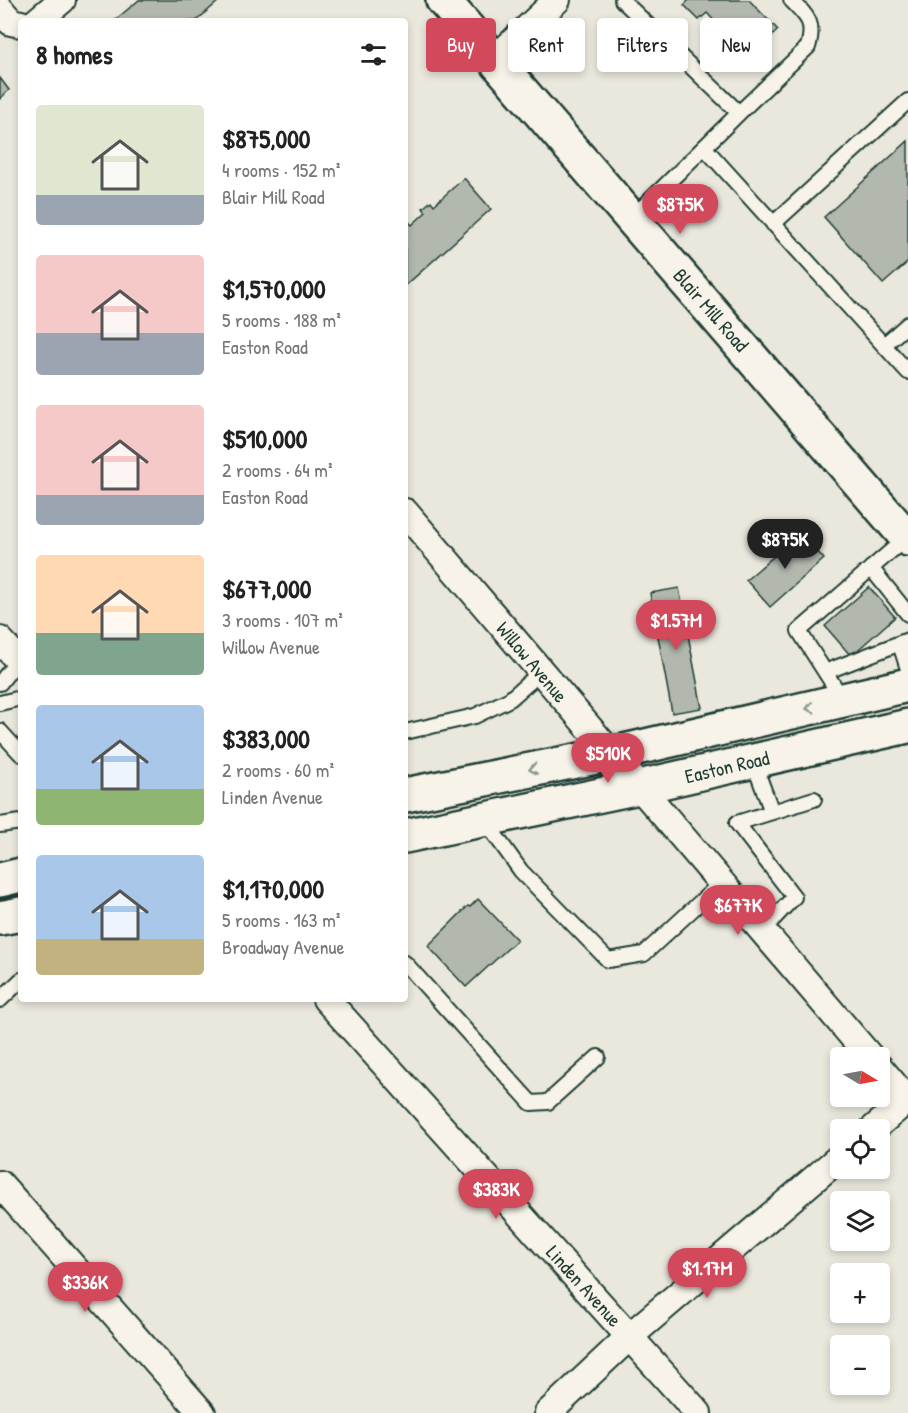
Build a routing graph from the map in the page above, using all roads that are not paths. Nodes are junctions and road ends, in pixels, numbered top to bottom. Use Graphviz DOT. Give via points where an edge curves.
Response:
graph roads {
  1 [pos="62,0"];
  2 [pos="443,0"];
  3 [pos="556,0"];
  4 [pos="622,0"];
  5 [pos="791,0"];
  6 [pos="0,9"];
  7 [pos="41,18"];
  8 [pos="459,18"];
  9 [pos="18,23"];
  10 [pos="496,58"];
  11 [pos="496,60"];
  12 [pos="908,101"];
  13 [pos="739,113"];
  14 [pos="704,147"];
  15 [pos="632,218"];
  16 [pos="773,224"];
  17 [pos="908,324"];
  18 [pos="884,345"];
  19 [pos="908,372"];
  20 [pos="408,516"];
  21 [pos="907,539"];
  22 [pos="871,568"];
  23 [pos="908,614"];
  24 [pos="0,640"];
  25 [pos="904,642"];
  26 [pos="18,659"];
  27 [pos="18,663"];
  28 [pos="908,669"];
  29 [pos="541,672"];
  30 [pos="825,672"];
  31 [pos="0,683"];
  32 [pos="908,685"];
  33 [pos="18,699"];
  34 [pos="843,700"];
  35 [pos="0,703"];
  36 [pos="908,726"];
  37 [pos="0,731"];
  38 [pos="408,731"];
  39 [pos="18,751"];
  40 [pos="611,754"];
  41 [pos="753,761"];
  42 [pos="639,787"];
  43 [pos="408,793"];
  44 [pos="814,799"];
  45 [pos="772,812"];
  46 [pos="484,819"];
  47 [pos="18,822"];
  48 [pos="0,825"];
  49 [pos="408,835"];
  50 [pos="18,876"];
  51 [pos="0,880"];
  52 [pos="721,883"];
  53 [pos="18,915"];
  54 [pos="0,918"];
  55 [pos="762,931"];
  56 [pos="408,966"];
  57 [pos="18,983"];
  58 [pos="0,1000"];
  59 [pos="329,1002"];
  60 [pos="862,1047"];
  61 [pos="598,1058"];
  62 [pos="890,1080"];
  63 [pos="908,1100"];
  64 [pos="885,1119"];
  65 [pos="830,1166"];
  66 [pos="0,1184"];
  67 [pos="630,1336"];
  68 [pos="202,1413"];
  69 [pos="548,1413"];
  70 [pos="698,1413"];
  1 -- 7 [label="street"];
  2 -- 8 [label="main road, Blair Mill Road"];
  3 -- 10 [label="street"];
  4 -- 13 [label="lane"];
  5 -- 13 [label="lane" via="808,17 812,33 808,47"];
  6 -- 9 [label="street" via="11,22"];
  11 -- 15 [label="main road, Blair Mill Road"];
  12 -- 16 [label="lane"];
  13 -- 14 [label="lane"];
  14 -- 15 [label="lane"];
  14 -- 16 [label="lane"];
  15 -- 21 [label="main road, Blair Mill Road"];
  16 -- 18 [label="lane"];
  17 -- 18 [label="lane"];
  18 -- 19 [label="lane"];
  20 -- 29 [label="street, Willow Avenue"];
  21 -- 22 [label="lane"];
  22 -- 23 [label="lane"];
  22 -- 30 [label="lane" via="799,631"];
  24 -- 26 [label="street"];
  25 -- 28 [label="lane"];
  25 -- 30 [label="lane"];
  27 -- 31 [label="lane"];
  29 -- 38 [label="lane" via="510,699 475,716"];
  29 -- 40 [label="street, Willow Avenue"];
  30 -- 34 [label="lane"];
  32 -- 34 [label="main road, Easton Road"];
  33 -- 35 [label="lane"];
  34 -- 40 [label="main road, Easton Road, one-way"];
  36 -- 41 [label="main road, Easton Road"];
  37 -- 39 [label="lane"];
  40 -- 42 [label="street, Willow Avenue"];
  40 -- 43 [label="main road, Easton Road, one-way"];
  41 -- 42 [label="main road, Easton Road"];
  41 -- 45 [label="lane"];
  42 -- 46 [label="main road, Easton Road"];
  42 -- 52 [label="street, Willow Avenue"];
  44 -- 45 [label="lane"];
  45 -- 55 [label="lane" via="737,823 794,897"];
  46 -- 49 [label="main road, Easton Road"];
  46 -- 52 [label="lane" via="521,871 608,960 644,954"];
  47 -- 48 [label="lane"];
  50 -- 51 [label="main road"];
  52 -- 55 [label="street, Willow Avenue"];
  53 -- 54 [label="main road"];
  55 -- 60 [label="street, Willow Avenue"];
  56 -- 61 [label="lane" via="531,1103 548,1102"];
  57 -- 58 [label="lane"];
  59 -- 67 [label="street, Linden Avenue"];
  62 -- 63 [label="street"];
  63 -- 64 [label="street"];
  65 -- 67 [label="street"];
  66 -- 68 [label="street"];
  67 -- 69 [label="street"];
  67 -- 70 [label="street, Linden Avenue"];
}
